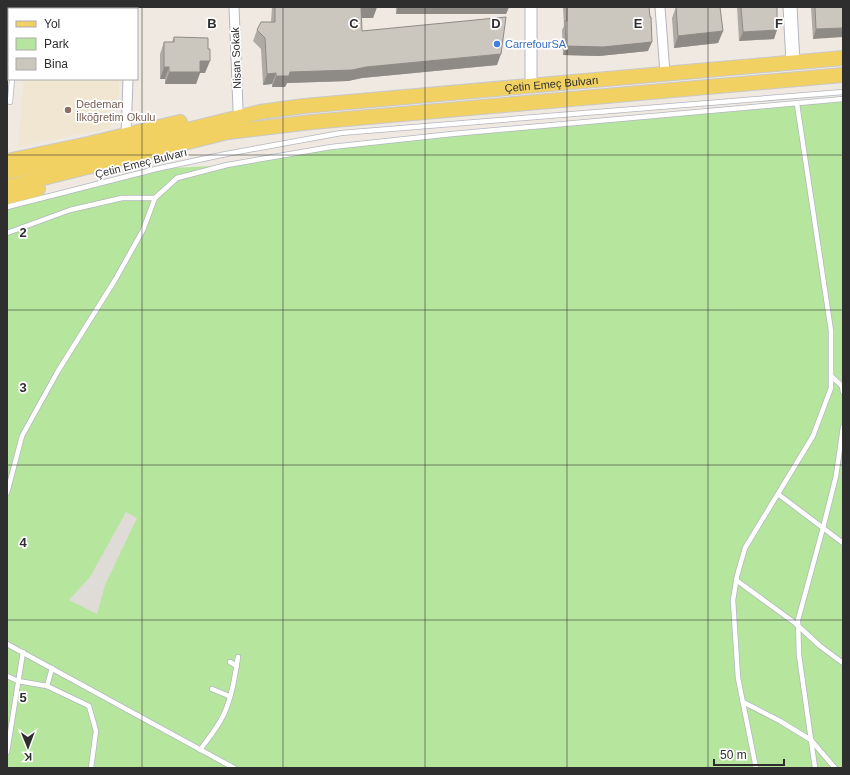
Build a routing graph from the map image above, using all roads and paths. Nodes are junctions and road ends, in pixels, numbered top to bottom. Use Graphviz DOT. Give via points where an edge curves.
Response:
graph roads {
  1 [pos="234,7"];
  2 [pos="531,7"];
  3 [pos="660,7"];
  4 [pos="790,7"];
  5 [pos="843,58"];
  6 [pos="793,62"];
  7 [pos="666,73"];
  8 [pos="843,75"];
  9 [pos="12,80"];
  10 [pos="128,80"];
  11 [pos="794,80"];
  12 [pos="531,85"];
  13 [pos="843,92"];
  14 [pos="843,99"];
  15 [pos="10,102"];
  16 [pos="798,104"];
  17 [pos="238,109"];
  18 [pos="260,112"];
  19 [pos="274,126"];
  20 [pos="126,134"];
  21 [pos="7,161"];
  22 [pos="7,172"];
  23 [pos="7,187"];
  24 [pos="7,197"];
  25 [pos="155,198"];
  26 [pos="7,207"];
  27 [pos="7,233"];
  28 [pos="831,376"];
  29 [pos="843,392"];
  30 [pos="843,428"];
  31 [pos="7,493"];
  32 [pos="778,494"];
  33 [pos="823,528"];
  34 [pos="843,543"];
  35 [pos="736,580"];
  36 [pos="799,627"];
  37 [pos="7,644"];
  38 [pos="23,652"];
  39 [pos="238,657"];
  40 [pos="230,662"];
  41 [pos="843,663"];
  42 [pos="236,666"];
  43 [pos="52,668"];
  44 [pos="7,676"];
  45 [pos="18,680"];
  46 [pos="47,686"];
  47 [pos="212,689"];
  48 [pos="229,696"];
  49 [pos="743,702"];
  50 [pos="811,740"];
  51 [pos="200,750"];
  52 [pos="7,752"];
  53 [pos="91,768"];
  54 [pos="234,768"];
  55 [pos="756,768"];
  56 [pos="815,768"];
  57 [pos="835,768"];
  1 -- 17 [label="street, Nisan Sokak"];
  2 -- 12 [label="street"];
  3 -- 7 [label="street"];
  4 -- 6 [label="main road"];
  5 -- 6 [label="main road, Çetin Emeç Bulvarı"];
  6 -- 7 [label="main road, Çetin Emeç Bulvarı"];
  6 -- 11 [label="main road"];
  7 -- 12 [label="main road, Çetin Emeç Bulvarı"];
  8 -- 11 [label="main road, Çetin Emeç Bulvarı"];
  9 -- 15 [label="lane"];
  10 -- 20 [label="street"];
  11 -- 19 [label="main road, Çetin Emeç Bulvarı"];
  12 -- 18 [label="main road, Çetin Emeç Bulvarı"];
  13 -- 26 [label="lane" via="341,133 218,156"];
  14 -- 16 [label="lane"];
  16 -- 25 [label="lane" via="331,147 227,165 177,178"];
  16 -- 28 [label="lane" via="831,332"];
  17 -- 18 [label="main road, Çetin Emeç Bulvarı"];
  17 -- 20 [label="main road, Çetin Emeç Bulvarı"];
  18 -- 22 [label="main road, Çetin Emeç Bulvarı"];
  19 -- 23 [label="main road, Çetin Emeç Bulvarı" via="228,132"];
  19 -- 24 [label="main road, Çetin Emeç Bulvarı" via="209,146"];
  20 -- 21 [label="main road, Çetin Emeç Bulvarı"];
  25 -- 27 [label="lane" via="122,198 70,210"];
  25 -- 31 [label="lane" via="140,236 58,371 22,436"];
  28 -- 29 [label="lane" via="842,386"];
  28 -- 32 [label="lane" via="831,388 812,436"];
  30 -- 33 [label="lane" via="836,476"];
  32 -- 33 [label="lane"];
  32 -- 35 [label="lane" via="746,548"];
  33 -- 34 [label="lane"];
  33 -- 36 [label="lane" via="798,620"];
  35 -- 36 [label="lane"];
  35 -- 49 [label="lane" via="733,600 738,678"];
  36 -- 41 [label="lane"];
  36 -- 50 [label="lane" via="799,655"];
  37 -- 38 [label="lane"];
  38 -- 43 [label="lane"];
  38 -- 45 [label="lane"];
  39 -- 42 [label="lane"];
  40 -- 42 [label="lane"];
  42 -- 48 [label="lane"];
  43 -- 46 [label="lane"];
  43 -- 51 [label="lane"];
  44 -- 45 [label="lane"];
  45 -- 46 [label="lane"];
  45 -- 52 [label="lane"];
  46 -- 53 [label="lane" via="89,706 96,731"];
  47 -- 48 [label="lane"];
  48 -- 51 [label="lane" via="224,714"];
  49 -- 50 [label="lane"];
  49 -- 55 [label="lane"];
  50 -- 56 [label="lane"];
  50 -- 57 [label="lane"];
  51 -- 54 [label="lane"];
}
